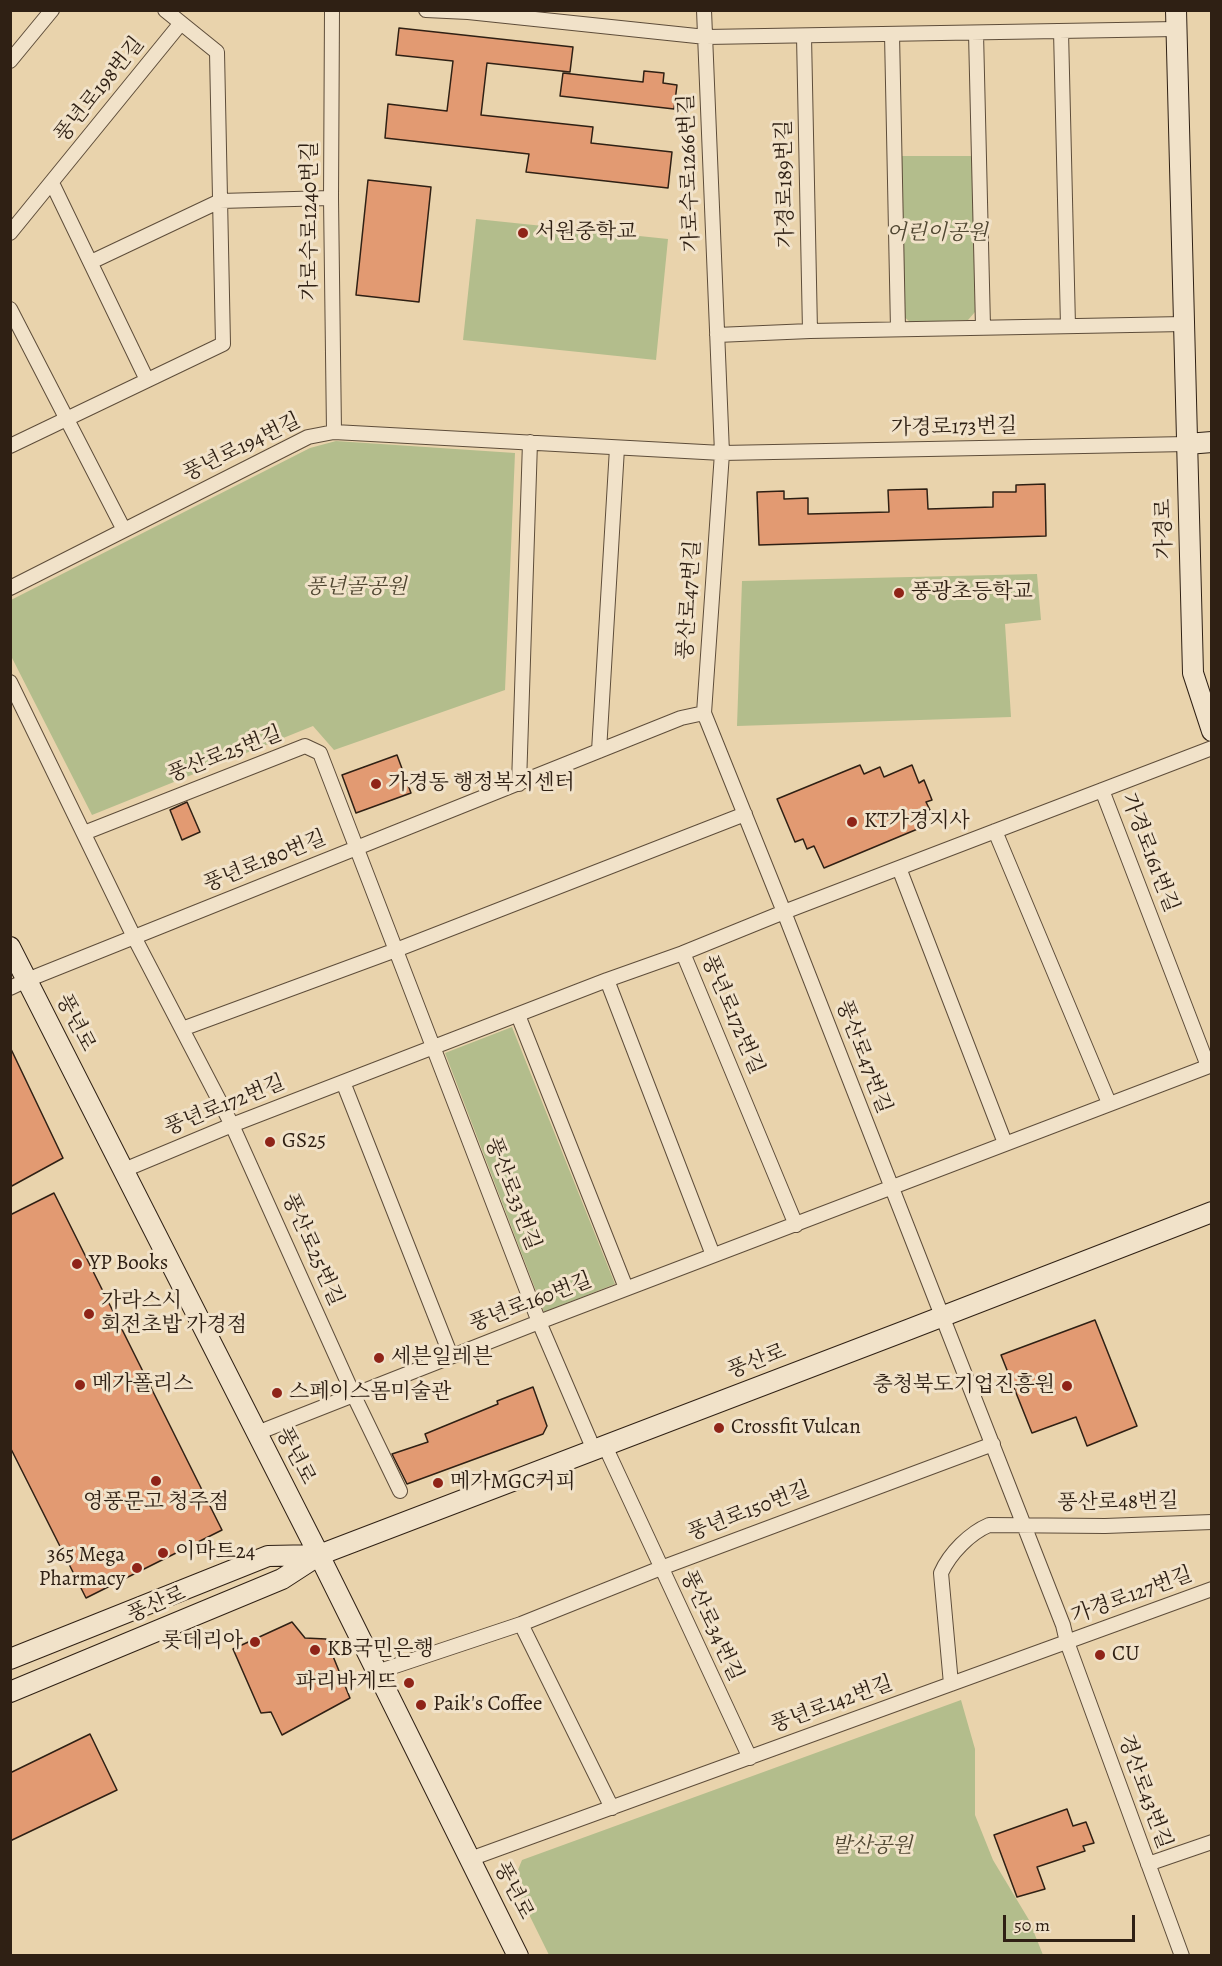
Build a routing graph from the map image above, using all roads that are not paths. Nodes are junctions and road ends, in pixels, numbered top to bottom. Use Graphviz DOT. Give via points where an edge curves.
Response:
graph roads {
  1 [pos="52,10"];
  2 [pos="165,10"];
  3 [pos="332,10"];
  4 [pos="426,10"];
  5 [pos="704,10"];
  6 [pos="1176,20"];
  7 [pos="181,23"];
  8 [pos="1061,31"];
  9 [pos="976,33"];
  10 [pos="892,34"];
  11 [pos="804,36"];
  12 [pos="706,37"];
  13 [pos="10,61"];
  14 [pos="52,183"];
  15 [pos="330,198"];
  16 [pos="220,201"];
  17 [pos="10,233"];
  18 [pos="91,262"];
  19 [pos="10,309"];
  20 [pos="1184,324"];
  21 [pos="1068,326"];
  22 [pos="983,327"];
  23 [pos="898,329"];
  24 [pos="810,331"];
  25 [pos="717,335"];
  26 [pos="147,380"];
  27 [pos="66,420"];
  28 [pos="334,432"];
  29 [pos="530,442"];
  30 [pos="1212,442"];
  31 [pos="1187,444"];
  32 [pos="10,446"];
  33 [pos="617,448"];
  34 [pos="722,453"];
  35 [pos="124,530"];
  36 [pos="10,588"];
  37 [pos="10,682"];
  38 [pos="704,713"];
  39 [pos="1212,731"];
  40 [pos="1212,748"];
  41 [pos="599,752"];
  42 [pos="519,784"];
  43 [pos="1102,790"];
  44 [pos="745,814"];
  45 [pos="995,831"];
  46 [pos="84,833"];
  47 [pos="357,848"];
  48 [pos="899,868"];
  49 [pos="784,912"];
  50 [pos="134,937"];
  51 [pos="10,947"];
  52 [pos="396,950"];
  53 [pos="683,953"];
  54 [pos="607,980"];
  55 [pos="19,984"];
  56 [pos="518,1015"];
  57 [pos="182,1029"];
  58 [pos="433,1047"];
  59 [pos="1210,1065"];
  60 [pos="343,1082"];
  61 [pos="1109,1103"];
  62 [pos="232,1125"];
  63 [pos="1005,1143"];
  64 [pos="123,1170"];
  65 [pos="892,1186"];
  66 [pos="1212,1212"];
  67 [pos="796,1225"];
  68 [pos="713,1255"];
  69 [pos="626,1288"];
  70 [pos="942,1316"];
  71 [pos="539,1322"];
  72 [pos="451,1356"];
  73 [pos="354,1396"];
  74 [pos="257,1433"];
  75 [pos="993,1444"];
  76 [pos="600,1448"];
  77 [pos="400,1491"];
  78 [pos="1212,1522"];
  79 [pos="1025,1525"];
  80 [pos="319,1556"];
  81 [pos="661,1568"];
  82 [pos="1212,1589"];
  83 [pos="521,1624"];
  84 [pos="1066,1642"];
  85 [pos="10,1659"];
  86 [pos="377,1672"];
  87 [pos="951,1684"];
  88 [pos="10,1692"];
  89 [pos="750,1758"];
  90 [pos="612,1808"];
  91 [pos="1212,1842"];
  92 [pos="470,1859"];
  93 [pos="1148,1864"];
  94 [pos="518,1956"];
  95 [pos="1182,1956"];
  1 -- 13 [label="street"];
  2 -- 7 [label="street"];
  3 -- 15 [label="street, 가로수로1240번길"];
  4 -- 12 [label="street"];
  5 -- 12 [label="street, 가로수로1266번길"];
  6 -- 8 [label="street"];
  6 -- 20 [label="street, 가경로"];
  7 -- 14 [label="street, 풍년로198번길"];
  7 -- 16 [label="street" via="217,52"];
  8 -- 9 [label="street"];
  8 -- 21 [label="street"];
  9 -- 10 [label="street"];
  9 -- 22 [label="street"];
  10 -- 11 [label="street"];
  10 -- 23 [label="street"];
  11 -- 12 [label="street"];
  11 -- 24 [label="street, 가경로189번길"];
  12 -- 25 [label="street, 가로수로1266번길"];
  14 -- 17 [label="street, 풍년로198번길"];
  14 -- 18 [label="street"];
  15 -- 16 [label="street"];
  15 -- 28 [label="street, 가로수로1240번길"];
  16 -- 18 [label="street"];
  16 -- 26 [label="street" via="223,344"];
  18 -- 26 [label="street"];
  19 -- 27 [label="street"];
  20 -- 21 [label="street"];
  20 -- 31 [label="street, 가경로"];
  21 -- 22 [label="street"];
  22 -- 23 [label="street"];
  23 -- 24 [label="street"];
  24 -- 25 [label="street"];
  25 -- 34 [label="street, 가로수로1266번길"];
  26 -- 27 [label="street"];
  27 -- 32 [label="street"];
  27 -- 35 [label="street"];
  28 -- 29 [label="street, 풍년로194번길"];
  28 -- 35 [label="street, 풍년로194번길" via="308,437"];
  29 -- 33 [label="street, 풍년로194번길"];
  29 -- 42 [label="street"];
  30 -- 31 [label="street"];
  31 -- 34 [label="street, 가경로173번길"];
  31 -- 39 [label="street, 가경로" via="1193,673"];
  33 -- 34 [label="street, 풍년로194번길"];
  33 -- 41 [label="street"];
  34 -- 38 [label="street, 풍산로47번길"];
  35 -- 36 [label="street, 풍년로194번길"];
  37 -- 46 [label="street, 풍산로25번길"];
  38 -- 41 [label="street, 풍년로180번길" via="681,718"];
  38 -- 44 [label="street, 풍산로47번길"];
  40 -- 43 [label="street, 가경로161번길"];
  41 -- 42 [label="street, 풍년로180번길"];
  42 -- 47 [label="street, 풍년로180번길"];
  43 -- 45 [label="street, 가경로161번길"];
  43 -- 59 [label="street, 가경로161번길"];
  44 -- 49 [label="street, 풍산로47번길"];
  44 -- 52 [label="street"];
  45 -- 48 [label="street, 가경로161번길"];
  45 -- 61 [label="street"];
  46 -- 47 [label="street, 풍산로25번길" via="305,746 320,753"];
  46 -- 50 [label="street, 풍산로25번길"];
  47 -- 50 [label="street, 풍년로180번길"];
  47 -- 52 [label="street, 풍산로33번길"];
  48 -- 49 [label="street, 가경로161번길"];
  48 -- 63 [label="street"];
  49 -- 53 [label="street, 풍년로172번길"];
  49 -- 65 [label="street, 풍산로47번길"];
  50 -- 55 [label="street, 풍년로180번길"];
  50 -- 57 [label="street, 풍산로25번길"];
  51 -- 55 [label="street, 풍년로"];
  52 -- 57 [label="street"];
  52 -- 58 [label="street, 풍산로33번길"];
  53 -- 54 [label="street, 풍년로172번길"];
  53 -- 67 [label="street, 풍년로172번길"];
  54 -- 56 [label="street, 풍년로172번길"];
  54 -- 68 [label="street"];
  55 -- 64 [label="street, 풍년로"];
  56 -- 58 [label="street, 풍년로172번길"];
  56 -- 69 [label="street, 풍년로160번길"];
  57 -- 62 [label="street, 풍산로25번길"];
  58 -- 60 [label="street, 풍년로172번길"];
  58 -- 71 [label="street, 풍산로33번길"];
  59 -- 61 [label="street, 풍년로160번길"];
  60 -- 62 [label="street, 풍년로172번길"];
  60 -- 72 [label="street, 풍년로160번길"];
  61 -- 63 [label="street, 풍년로160번길"];
  62 -- 64 [label="street, 풍년로172번길"];
  62 -- 73 [label="street, 풍산로25번길"];
  63 -- 65 [label="street, 풍년로160번길"];
  64 -- 74 [label="street, 풍년로"];
  65 -- 67 [label="street, 풍년로160번길"];
  65 -- 70 [label="street, 풍산로47번길"];
  66 -- 70 [label="street, 풍산로"];
  67 -- 68 [label="street, 풍년로160번길"];
  68 -- 69 [label="street, 풍년로160번길"];
  69 -- 71 [label="street, 풍년로160번길"];
  70 -- 75 [label="street"];
  70 -- 76 [label="street, 풍산로"];
  71 -- 72 [label="street, 풍년로160번길"];
  71 -- 76 [label="street, 풍산로33번길"];
  72 -- 73 [label="street, 풍년로160번길"];
  73 -- 74 [label="street, 풍년로160번길"];
  73 -- 77 [label="street, 풍산로25번길"];
  74 -- 80 [label="street, 풍년로"];
  75 -- 79 [label="street"];
  75 -- 81 [label="street, 풍년로150번길"];
  76 -- 80 [label="street, 풍산로"];
  76 -- 81 [label="street, 풍산로34번길"];
  78 -- 79 [label="street, 풍산로48번길"];
  79 -- 84 [label="street"];
  79 -- 87 [label="street, 풍산로48번길" via="989,1525 977,1530 941,1572"];
  80 -- 85 [label="street, 풍산로" via="268,1556"];
  80 -- 86 [label="street, 풍년로"];
  80 -- 88 [label="street, 풍산로" via="282,1579"];
  81 -- 83 [label="street, 풍년로150번길"];
  81 -- 89 [label="street, 풍산로34번길"];
  82 -- 84 [label="street, 가경로127번길"];
  83 -- 86 [label="street, 풍년로150번길"];
  83 -- 90 [label="street"];
  84 -- 87 [label="street, 풍년로142번길"];
  84 -- 93 [label="street, 경산로43번길"];
  86 -- 92 [label="street, 풍년로"];
  87 -- 89 [label="street, 풍년로142번길"];
  89 -- 90 [label="street, 풍년로142번길"];
  90 -- 92 [label="street, 풍년로142번길"];
  91 -- 93 [label="street"];
  92 -- 94 [label="street, 풍년로"];
  93 -- 95 [label="street, 경산로43번길"];
}
